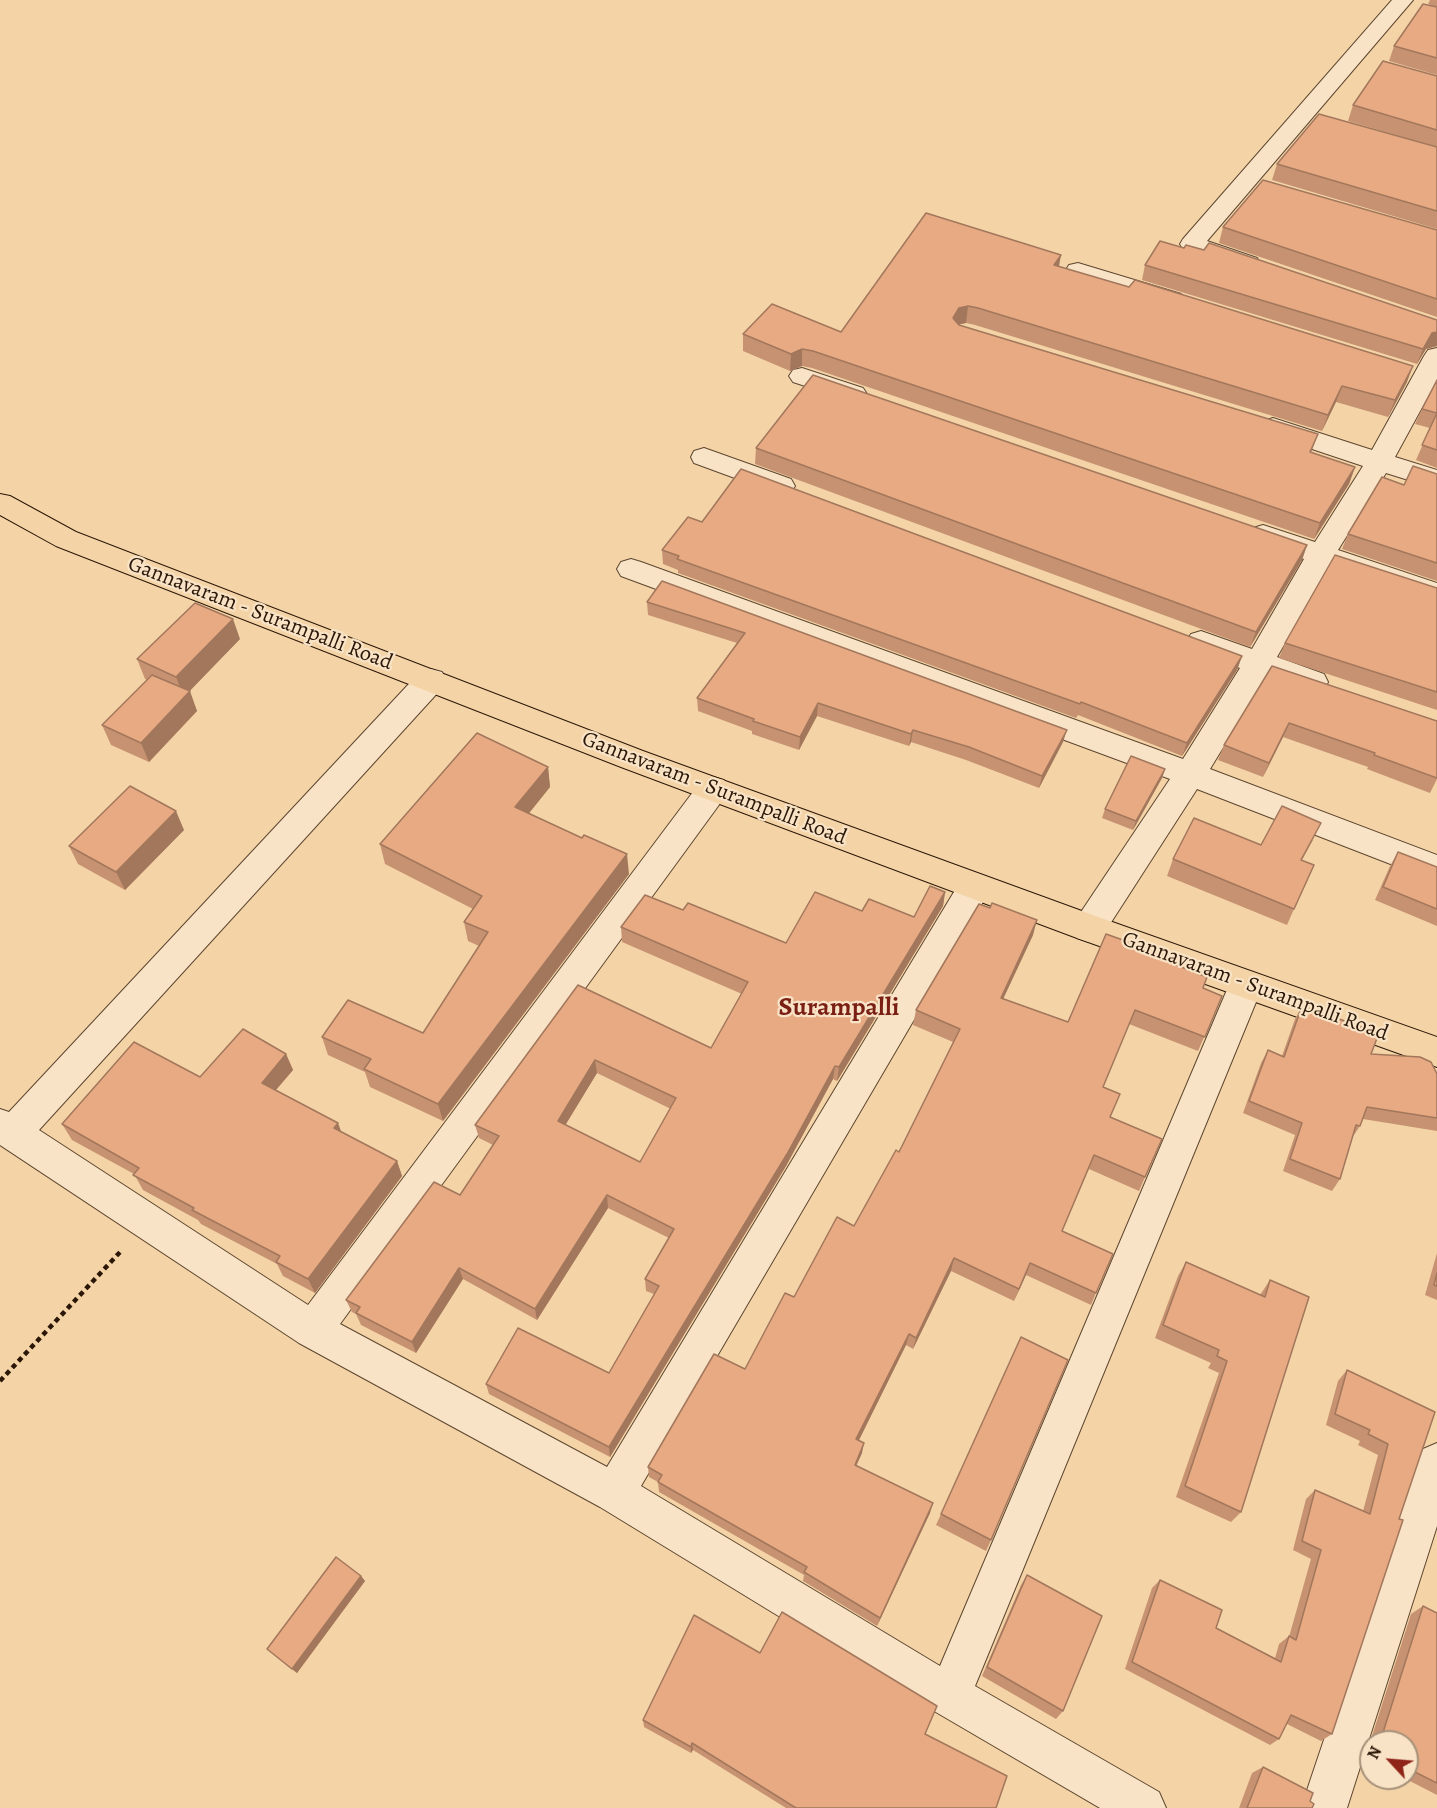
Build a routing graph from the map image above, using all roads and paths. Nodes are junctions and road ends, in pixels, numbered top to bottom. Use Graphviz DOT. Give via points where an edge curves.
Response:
graph roads {
  1 [pos="1407,5"];
  2 [pos="1078,270"];
  3 [pos="1270,271"];
  4 [pos="1190,305"];
  5 [pos="1426,371"];
  6 [pos="802,376"];
  7 [pos="881,403"];
  8 [pos="1246,418"];
  9 [pos="704,457"];
  10 [pos="1380,460"];
  11 [pos="1437,480"];
  12 [pos="804,495"];
  13 [pos="0,503"];
  14 [pos="1242,528"];
  15 [pos="1321,555"];
  16 [pos="630,569"];
  17 [pos="1437,594"];
  18 [pos="1181,635"];
  19 [pos="1258,664"];
  20 [pos="431,680"];
  21 [pos="1336,690"];
  22 [pos="1190,774"];
  23 [pos="713,789"];
  24 [pos="1437,869"];
  25 [pos="975,886"];
  26 [pos="1089,928"];
  27 [pos="1246,984"];
  28 [pos="1437,1052"];
  29 [pos="7,1128"];
  30 [pos="148,1222"];
  31 [pos="313,1330"];
  32 [pos="0,1381"];
  33 [pos="1437,1463"];
  34 [pos="614,1493"];
  35 [pos="949,1696"];
  36 [pos="1143,1808"];
  37 [pos="1324,1808"];
  1 -- 3 [label="street" via="1258,186 1192,244"];
  2 -- 4 [label="street"];
  5 -- 10 [label="street"];
  6 -- 7 [label="street"];
  8 -- 10 [label="street"];
  9 -- 12 [label="street"];
  10 -- 11 [label="street"];
  10 -- 15 [label="street"];
  13 -- 20 [label="main road, Gannavaram - Surampalli Road" via="66,539"];
  14 -- 15 [label="street"];
  15 -- 17 [label="street"];
  15 -- 19 [label="street"];
  16 -- 22 [label="street"];
  18 -- 19 [label="street"];
  19 -- 21 [label="street"];
  19 -- 22 [label="street"];
  20 -- 23 [label="main road, Gannavaram - Surampalli Road"];
  20 -- 29 [label="street"];
  22 -- 24 [label="street"];
  22 -- 26 [label="street"];
  23 -- 25 [label="main road, Gannavaram - Surampalli Road"];
  23 -- 31 [label="street"];
  25 -- 26 [label="main road, Gannavaram - Surampalli Road"];
  25 -- 34 [label="street"];
  26 -- 27 [label="main road, Gannavaram - Surampalli Road"];
  27 -- 28 [label="main road, Gannavaram - Surampalli Road"];
  27 -- 35 [label="street"];
  29 -- 30 [label="street"];
  30 -- 31 [label="street"];
  30 -- 32 [label="path"];
  31 -- 34 [label="street"];
  33 -- 37 [label="street"];
  34 -- 35 [label="street"];
  35 -- 36 [label="street"];
}
